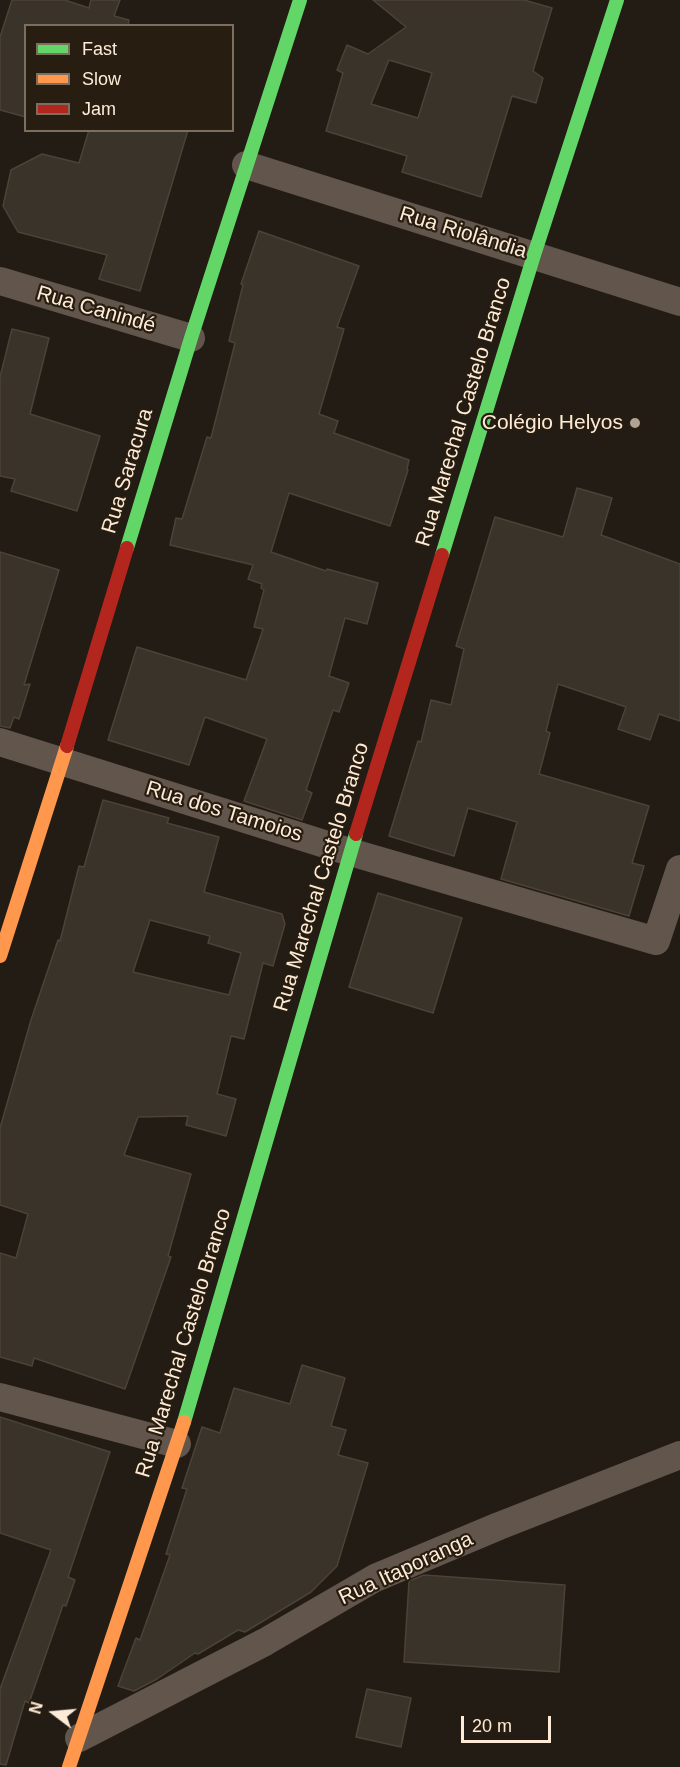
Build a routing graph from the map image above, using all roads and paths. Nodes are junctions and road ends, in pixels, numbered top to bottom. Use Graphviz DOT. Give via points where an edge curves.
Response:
graph roads {
  1 [pos="300,0"];
  2 [pos="617,0"];
  3 [pos="246,165"];
  4 [pos="534,255"];
  5 [pos="0,281"];
  6 [pos="680,302"];
  7 [pos="191,338"];
  8 [pos="0,742"];
  9 [pos="62,761"];
  10 [pos="350,852"];
  11 [pos="680,869"];
  12 [pos="0,956"];
  13 [pos="0,1397"];
  14 [pos="177,1444"];
  15 [pos="680,1455"];
  16 [pos="79,1738"];
  17 [pos="69,1767"];
  1 -- 3 [label="street, Rua Saracura"];
  2 -- 4 [label="street, Rua Marechal Castelo Branco"];
  3 -- 4 [label="street, Rua Riolândia"];
  3 -- 7 [label="street, Rua Saracura"];
  4 -- 6 [label="street, Rua Riolândia"];
  4 -- 10 [label="street, Rua Marechal Castelo Branco"];
  5 -- 7 [label="street, Rua Canindé"];
  7 -- 9 [label="street, Rua Saracura"];
  8 -- 9 [label="street, Rua dos Tamoios"];
  9 -- 10 [label="street, Rua dos Tamoios"];
  9 -- 12 [label="street, Rua Saracura"];
  10 -- 11 [label="street, Rua dos Tamoios" via="656,941"];
  10 -- 14 [label="street, Rua Marechal Castelo Branco"];
  13 -- 14 [label="street"];
  14 -- 16 [label="street, Rua Marechal Castelo Branco"];
  15 -- 16 [label="street, Rua Itaporanga" via="375,1578 265,1642"];
  16 -- 17 [label="street, Rua Marechal Castelo Branco"];
}
